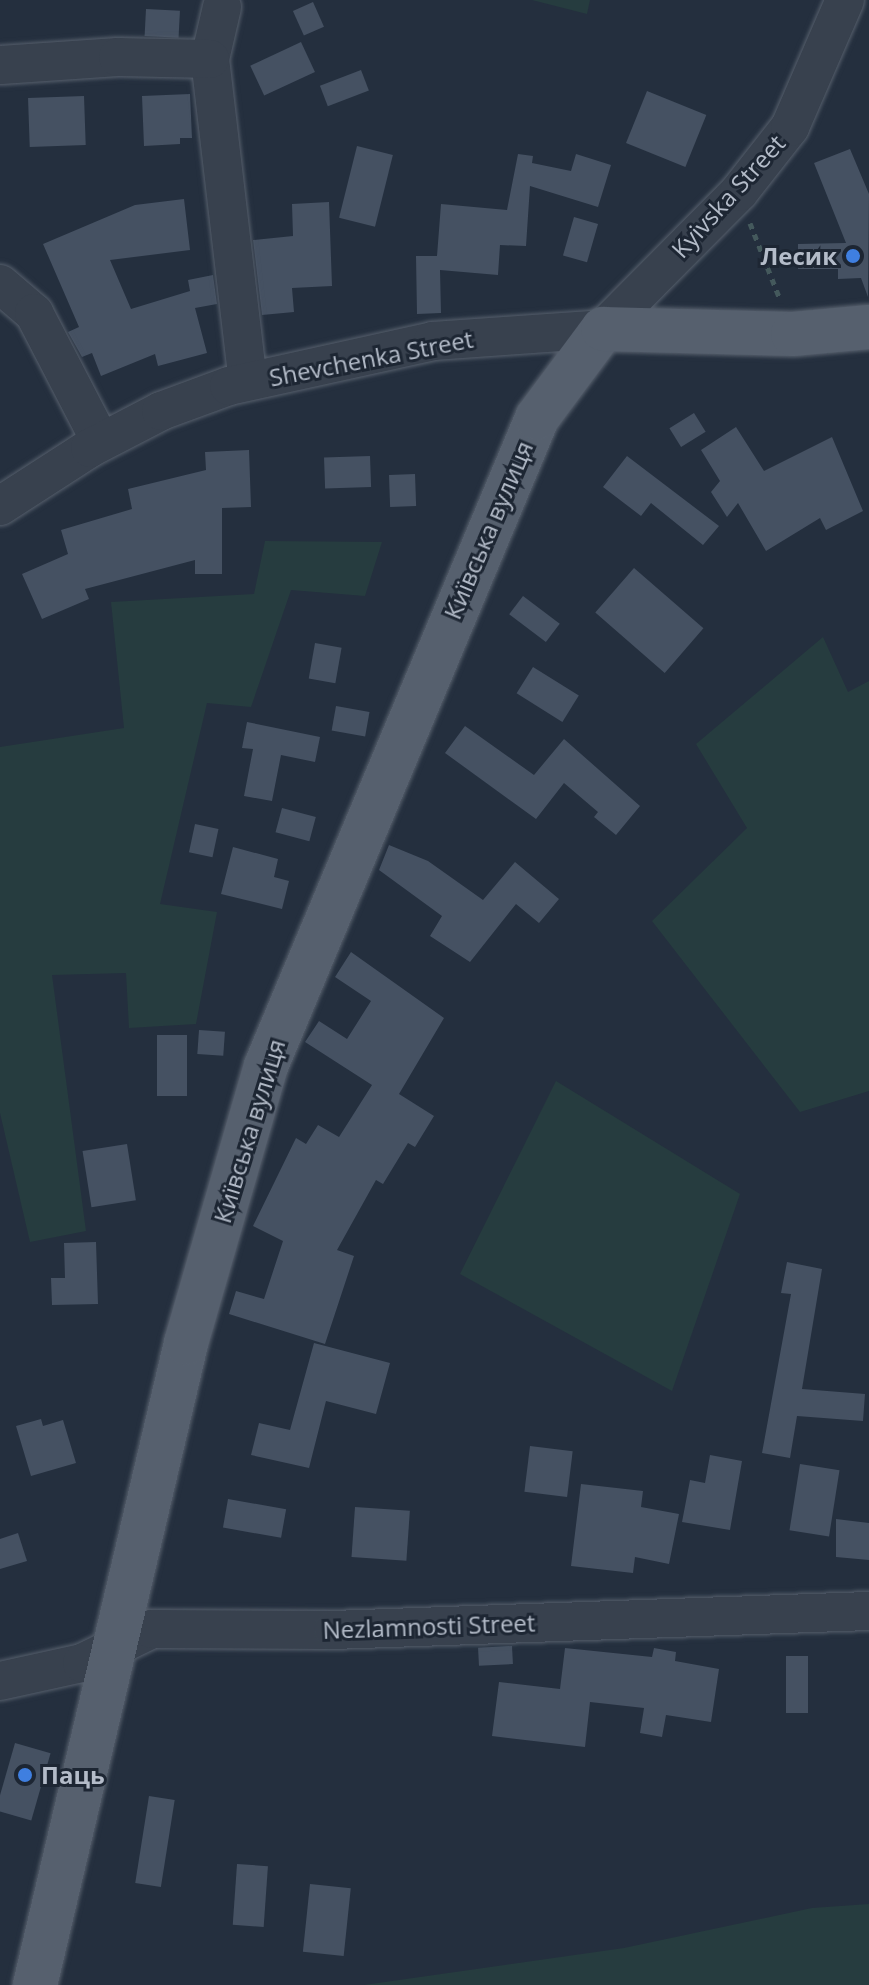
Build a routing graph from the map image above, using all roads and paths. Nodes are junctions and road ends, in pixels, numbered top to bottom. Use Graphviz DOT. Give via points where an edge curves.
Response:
graph roads {
  1 [pos="845,0"];
  2 [pos="222,7"];
  3 [pos="210,59"];
  4 [pos="1,65"];
  5 [pos="739,192"];
  6 [pos="0,284"];
  7 [pos="869,327"];
  8 [pos="603,329"];
  9 [pos="793,334"];
  10 [pos="248,381"];
  11 [pos="101,442"];
  12 [pos="0,506"];
  13 [pos="869,1611"];
  14 [pos="117,1642"];
  15 [pos="0,1681"];
  16 [pos="35,1985"];
  1 -- 5 [label="street, Kyivska Street" via="790,127"];
  2 -- 3 [label="street"];
  3 -- 4 [label="street" via="118,57"];
  3 -- 10 [label="street"];
  5 -- 8 [label="street, Kyivska Street"];
  5 -- 9 [label="path"];
  6 -- 11 [label="street" via="34,313"];
  7 -- 9 [label="main road, Shevchenka Street"];
  8 -- 9 [label="main road, Shevchenka Street"];
  8 -- 10 [label="street, Shevchenka Street" via="433,341"];
  8 -- 14 [label="main road, Київська вулиця" via="537,418 505,486 266,1066 186,1343"];
  10 -- 11 [label="street, Shevchenka Street" via="161,411"];
  11 -- 12 [label="street, Shevchenka Street"];
  13 -- 14 [label="street, Nezlamnosti Street" via="333,1630 169,1628"];
  14 -- 15 [label="street, Nezlamnosti Street" via="82,1663"];
  14 -- 16 [label="main road, Київська вулиця"];
}
